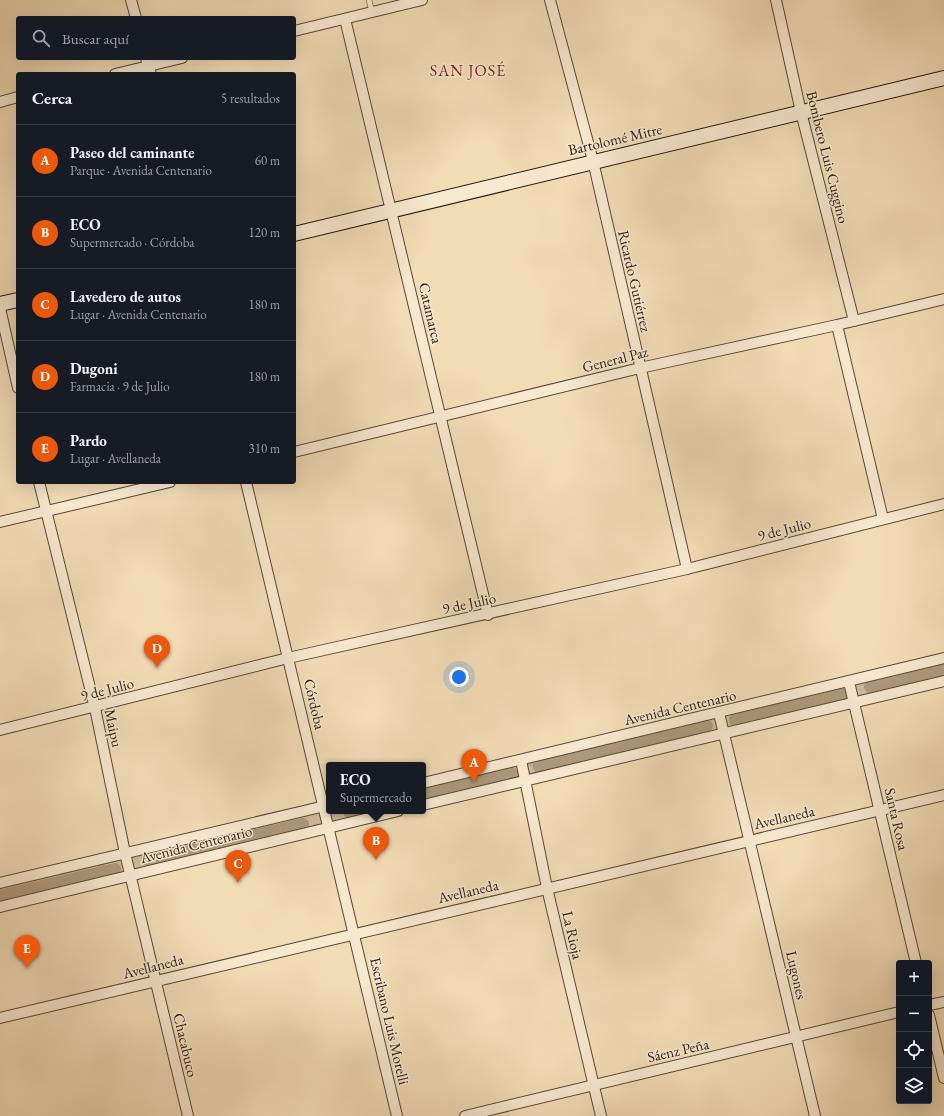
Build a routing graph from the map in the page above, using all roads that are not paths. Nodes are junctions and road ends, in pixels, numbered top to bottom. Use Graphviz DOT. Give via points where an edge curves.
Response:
graph roads {
  1 [pos="131,0"];
  2 [pos="369,0"];
  3 [pos="422,0"];
  4 [pos="550,0"];
  5 [pos="776,0"];
  6 [pos="372,12"];
  7 [pos="135,16"];
  8 [pos="345,19"];
  9 [pos="296,31"];
  10 [pos="174,60"];
  11 [pos="149,66"];
  12 [pos="124,72"];
  13 [pos="944,78"];
  14 [pos="16,98"];
  15 [pos="0,102"];
  16 [pos="801,112"];
  17 [pos="593,161"];
  18 [pos="392,209"];
  19 [pos="296,233"];
  20 [pos="944,299"];
  21 [pos="16,300"];
  22 [pos="0,304"];
  23 [pos="0,308"];
  24 [pos="854,321"];
  25 [pos="837,325"];
  26 [pos="640,368"];
  27 [pos="16,379"];
  28 [pos="439,418"];
  29 [pos="296,452"];
  30 [pos="39,484"];
  31 [pos="162,484"];
  32 [pos="246,484"];
  33 [pos="944,504"];
  34 [pos="46,512"];
  35 [pos="883,519"];
  36 [pos="0,522"];
  37 [pos="686,569"];
  38 [pos="488,615"];
  39 [pos="288,658"];
  40 [pos="944,658"];
  41 [pos="944,681"];
  42 [pos="849,682"];
  43 [pos="854,702"];
  44 [pos="95,708"];
  45 [pos="719,713"];
  46 [pos="0,730"];
  47 [pos="724,734"];
  48 [pos="521,760"];
  49 [pos="524,781"];
  50 [pos="426,782"];
  51 [pos="944,795"];
  52 [pos="426,804"];
  53 [pos="326,806"];
  54 [pos="880,810"];
  55 [pos="327,814"];
  56 [pos="386,814"];
  57 [pos="329,828"];
  58 [pos="749,841"];
  59 [pos="125,853"];
  60 [pos="130,875"];
  61 [pos="0,883"];
  62 [pos="547,888"];
  63 [pos="0,907"];
  64 [pos="354,933"];
  65 [pos="915,960"];
  66 [pos="155,980"];
  67 [pos="944,1002"];
  68 [pos="932,1004"];
  69 [pos="896,1013"];
  70 [pos="0,1018"];
  71 [pos="932,1028"];
  72 [pos="796,1037"];
  73 [pos="944,1078"];
  74 [pos="594,1085"];
  75 [pos="188,1116"];
  76 [pos="398,1116"];
  77 [pos="465,1116"];
  78 [pos="601,1116"];
  79 [pos="815,1116"];
  1 -- 7 [label="street"];
  2 -- 6 [label="lane"];
  3 -- 6 [label="street"];
  4 -- 17 [label="street, Ricardo Gutiérrez"];
  5 -- 16 [label="street, Bombero Luis Cuggino"];
  6 -- 8 [label="street"];
  8 -- 9 [label="street"];
  8 -- 18 [label="street, Catamarca"];
  10 -- 11 [label="street"];
  11 -- 12 [label="street"];
  13 -- 16 [label="main road, Bartolomé Mitre"];
  14 -- 15 [label="street"];
  16 -- 17 [label="main road, Bartolomé Mitre"];
  16 -- 24 [label="street, Bombero Luis Cuggino"];
  17 -- 18 [label="main road, Bartolomé Mitre"];
  17 -- 26 [label="street, Ricardo Gutiérrez"];
  18 -- 19 [label="main road, Bartolomé Mitre"];
  18 -- 28 [label="street, Catamarca"];
  20 -- 24 [label="street, General Paz"];
  21 -- 22 [label="main road"];
  23 -- 27 [label="street"];
  24 -- 25 [label="street, General Paz"];
  25 -- 26 [label="street, General Paz"];
  25 -- 35 [label="street"];
  26 -- 28 [label="street, General Paz"];
  26 -- 37 [label="street, Ricardo Gutiérrez"];
  28 -- 29 [label="street, General Paz"];
  28 -- 38 [label="street, Catamarca"];
  30 -- 34 [label="street, Maipu"];
  31 -- 34 [label="street"];
  32 -- 39 [label="street, Córdoba"];
  33 -- 35 [label="street, 9 de Julio"];
  34 -- 36 [label="street"];
  34 -- 44 [label="street, Maipu"];
  35 -- 37 [label="street, 9 de Julio"];
  37 -- 38 [label="street, 9 de Julio"];
  38 -- 39 [label="street, 9 de Julio"];
  39 -- 44 [label="street, 9 de Julio"];
  39 -- 53 [label="street, Córdoba"];
  40 -- 42 [label="street, Avenida Centenario"];
  41 -- 43 [label="street"];
  42 -- 43 [label="street, Santa Rosa"];
  42 -- 45 [label="street, Avenida Centenario"];
  43 -- 47 [label="street"];
  43 -- 54 [label="street, Santa Rosa"];
  44 -- 46 [label="street, 9 de Julio"];
  44 -- 59 [label="street, Maipu"];
  45 -- 47 [label="street"];
  45 -- 48 [label="street, Avenida Centenario"];
  47 -- 49 [label="street"];
  47 -- 58 [label="street"];
  48 -- 49 [label="street, La Rioja"];
  48 -- 50 [label="street, Avenida Centenario"];
  49 -- 52 [label="street"];
  49 -- 62 [label="street, La Rioja"];
  51 -- 54 [label="street, Avellaneda"];
  53 -- 59 [label="street, Avenida Centenario"];
  54 -- 58 [label="street, Avellaneda"];
  54 -- 65 [label="street, Santa Rosa"];
  55 -- 57 [label="street, Córdoba"];
  56 -- 57 [label="street, Avenida Centenario"];
  57 -- 60 [label="street, Avenida Centenario"];
  57 -- 64 [label="street, Córdoba"];
  58 -- 62 [label="street, Avellaneda"];
  58 -- 72 [label="street, Lugones"];
  59 -- 60 [label="street, Maipu"];
  59 -- 61 [label="street, Avenida Centenario"];
  60 -- 63 [label="street, Avenida Centenario"];
  60 -- 66 [label="street, Maipu"];
  62 -- 64 [label="street, Avellaneda"];
  62 -- 74 [label="street, La Rioja"];
  64 -- 66 [label="street, Avellaneda"];
  64 -- 76 [label="street, Escribano Luis Morelli"];
  66 -- 70 [label="street, Avellaneda"];
  66 -- 75 [label="street, Chacabuco"];
  67 -- 68 [label="street"];
  69 -- 72 [label="street, Sáenz Peña"];
  71 -- 73 [label="street"];
  72 -- 74 [label="street, Sáenz Peña"];
  72 -- 79 [label="street, Lugones"];
  74 -- 77 [label="street, Sáenz Peña"];
  74 -- 78 [label="street, La Rioja"];
}
